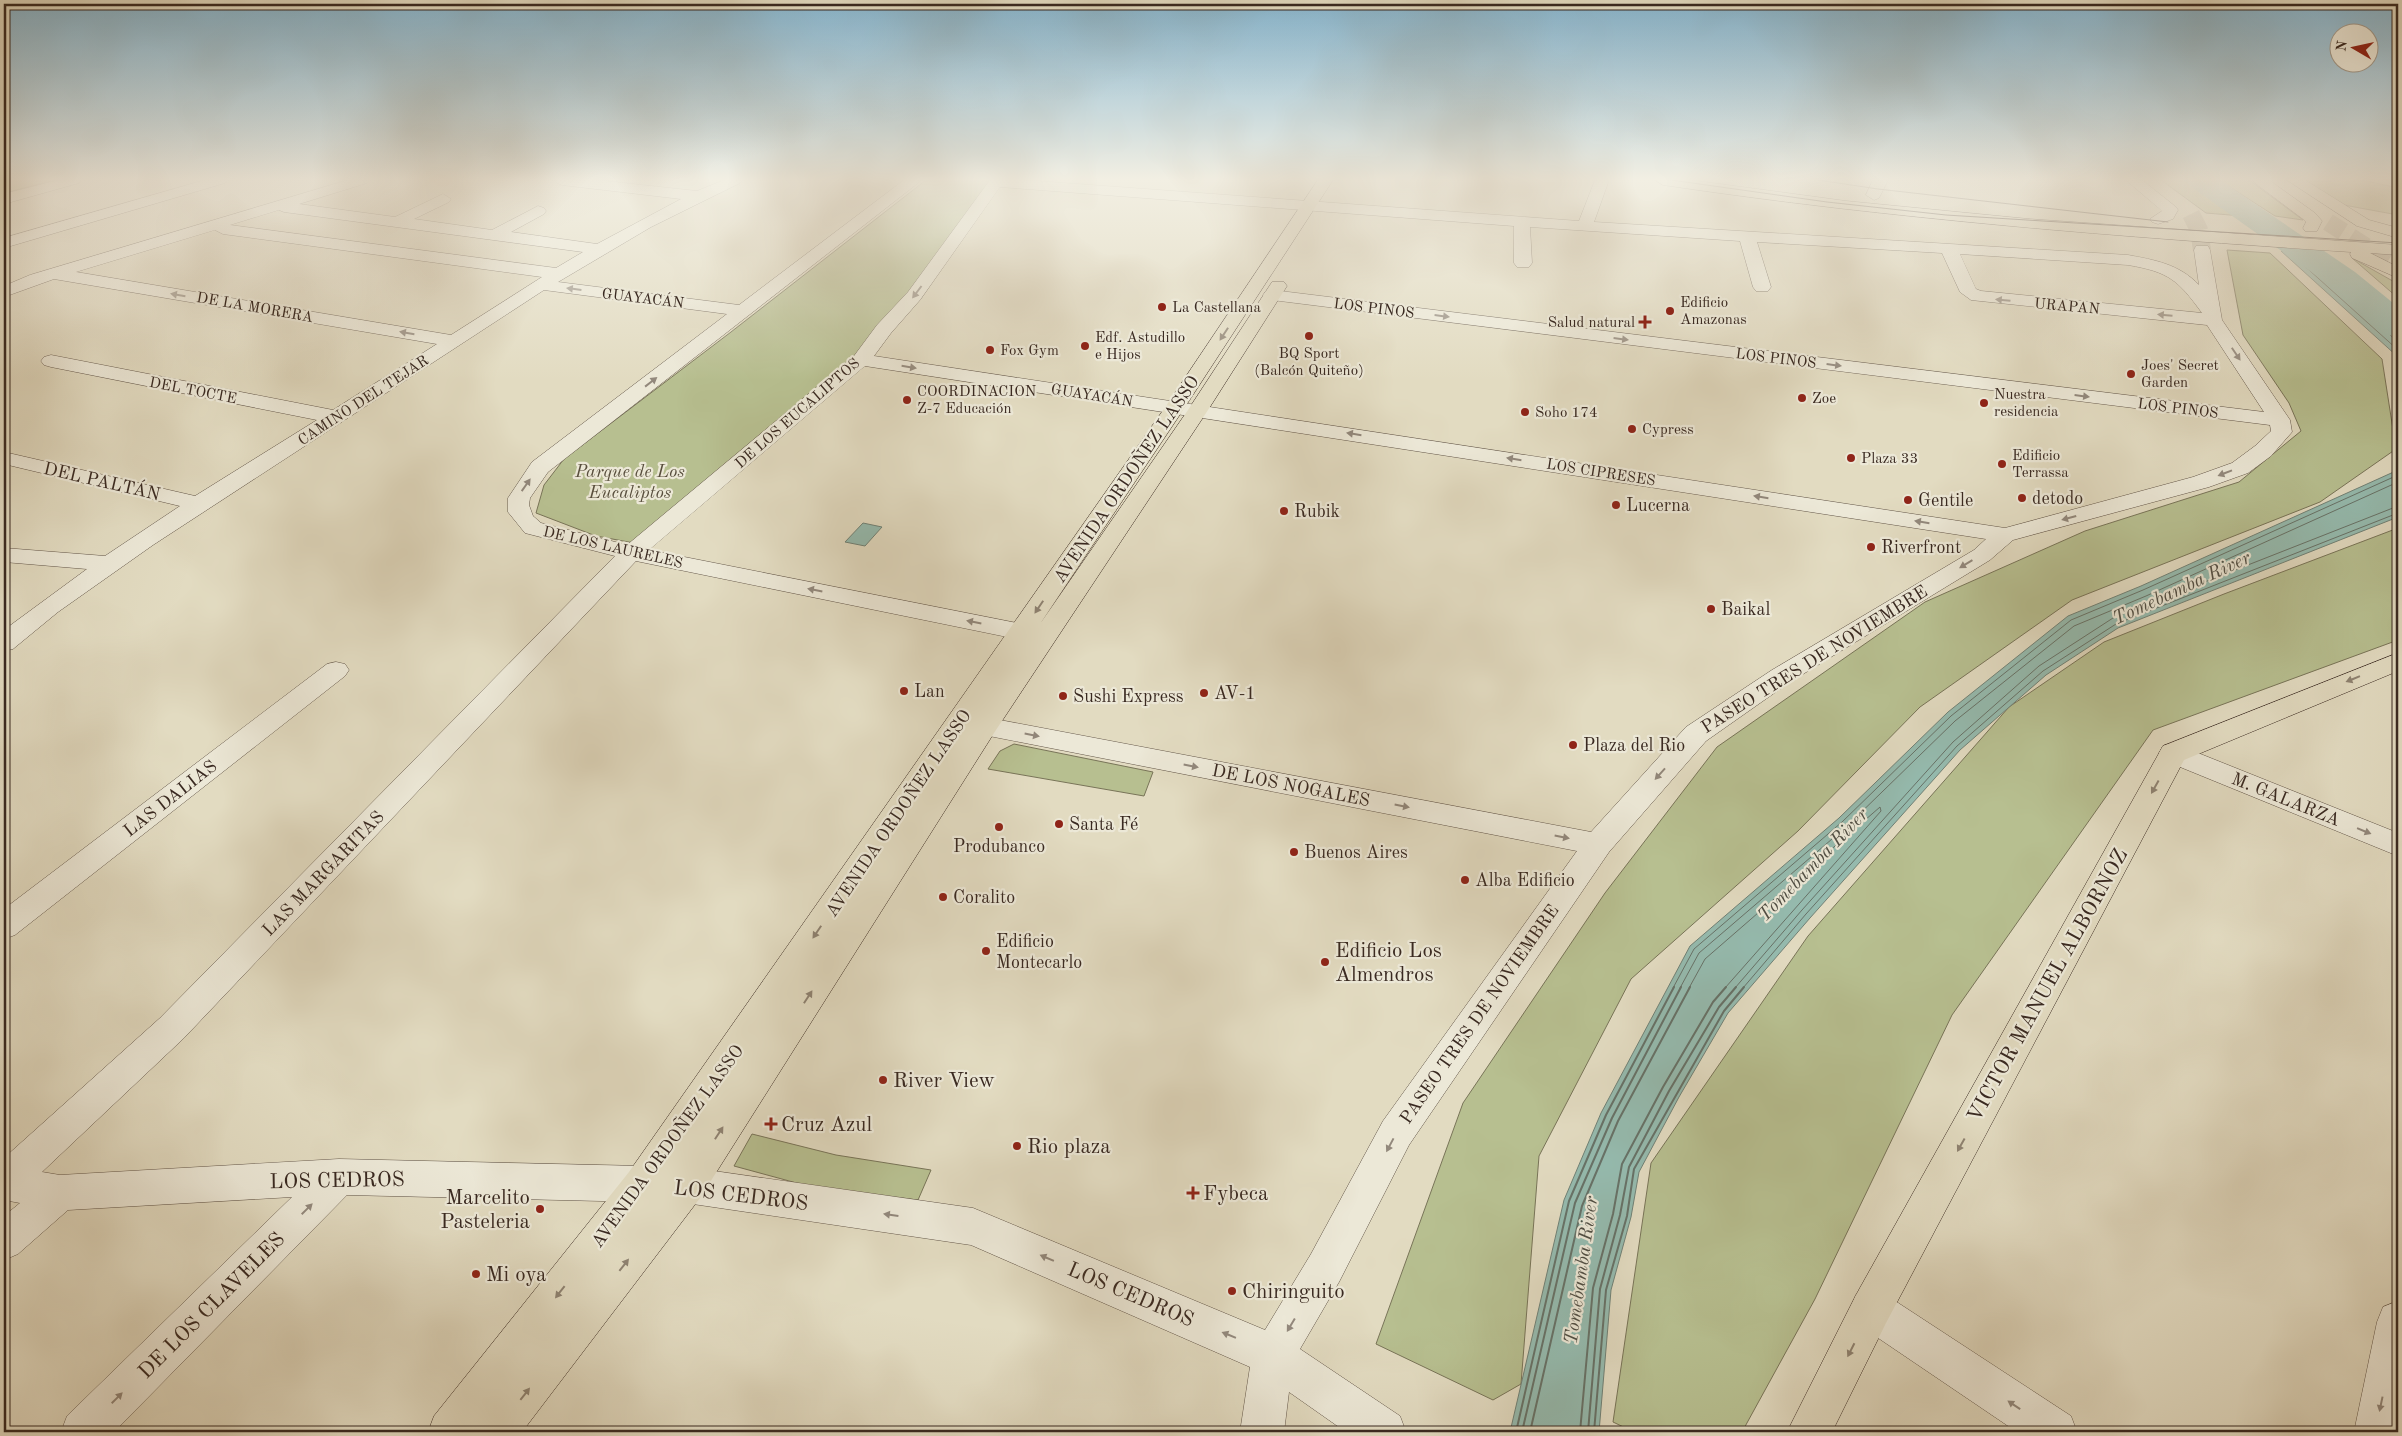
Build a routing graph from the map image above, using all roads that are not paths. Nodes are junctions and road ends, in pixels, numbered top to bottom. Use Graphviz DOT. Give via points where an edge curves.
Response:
graph roads {
  1 [pos="141,247"];
  2 [pos="358,247"];
  3 [pos="585,247"];
  4 [pos="604,247"];
  5 [pos="826,247"];
  6 [pos="949,247"];
  7 [pos="1284,247"];
  8 [pos="1523,247"];
  9 [pos="1750,247"];
  10 [pos="1906,247"];
  11 [pos="2333,247"];
  12 [pos="2333,247"];
  13 [pos="600,249"];
  14 [pos="1949,250"];
  15 [pos="2202,250"];
  16 [pos="1523,263"];
  17 [pos="2396,263"];
  18 [pos="54,274"];
  19 [pos="560,274"];
  20 [pos="1280,283"];
  21 [pos="543,285"];
  22 [pos="1762,286"];
  23 [pos="4,292"];
  24 [pos="743,311"];
  25 [pos="2212,317"];
  26 [pos="455,341"];
  27 [pos="861,360"];
  28 [pos="51,361"];
  29 [pos="1187,409"];
  30 [pos="336,417"];
  31 [pos="2280,420"];
  32 [pos="4,458"];
  33 [pos="200,504"];
  34 [pos="2005,535"];
  35 [pos="631,553"];
  36 [pos="4,555"];
  37 [pos="108,563"];
  38 [pos="1022,632"];
  39 [pos="4,643"];
  40 [pos="2398,661"];
  41 [pos="336,670"];
  42 [pos="984,726"];
  43 [pos="2173,754"];
  44 [pos="1598,844"];
  45 [pos="2398,845"];
  46 [pos="4,926"];
  47 [pos="339,1177"];
  48 [pos="4,1182"];
  49 [pos="686,1184"];
  50 [pos="643,1185"];
  51 [pos="60,1193"];
  52 [pos="4,1241"];
  53 [pos="1871,1309"];
  54 [pos="2398,1322"];
  55 [pos="1273,1356"];
  56 [pos="83,1432"];
  57 [pos="450,1432"];
  58 [pos="495,1432"];
  59 [pos="1262,1432"];
  60 [pos="1384,1432"];
  61 [pos="1809,1432"];
  62 [pos="2055,1432"];
  63 [pos="2376,1432"];
  1 -- 18 [label="street"];
  2 -- 19 [label="street"];
  3 -- 13 [label="street"];
  4 -- 13 [label="street, CAMINO DEL TEJAR"];
  5 -- 24 [label="street, DE LOS LAURELES"];
  6 -- 27 [label="street, DE LOS EUCALIPTOS, one-way"];
  7 -- 29 [label="main road, AVENIDA ORDOÑEZ LASSO, one-way"];
  8 -- 16 [label="street"];
  9 -- 22 [label="street"];
  10 -- 14 [label="street"];
  11 -- 17 [label="main road"];
  12 -- 17 [label="main road"];
  13 -- 19 [label="street, CAMINO DEL TEJAR"];
  14 -- 25 [label="street" via="2158,264 2188,281"];
  25 -- 14 [label="street, URAPAN, one-way" via="1977,296 1969,292"];
  15 -- 25 [label="street"];
  18 -- 23 [label="street"];
  26 -- 18 [label="street, DE LA MORERA, one-way"];
  19 -- 21 [label="street, CAMINO DEL TEJAR"];
  20 -- 29 [label="main road, AVENIDA ORDOÑEZ LASSO"];
  20 -- 31 [label="street, LOS PINOS, one-way"];
  24 -- 21 [label="street, GUAYACÁN, one-way"];
  21 -- 26 [label="street, CAMINO DEL TEJAR"];
  35 -- 24 [label="street, DE LOS LAURELES, one-way" via="533,528 521,520 518,498 540,467"];
  25 -- 31 [label="street, one-way"];
  26 -- 30 [label="street, CAMINO DEL TEJAR"];
  27 -- 29 [label="street, GUAYACÁN, one-way"];
  27 -- 35 [label="street, DE LOS EUCALIPTOS"];
  28 -- 30 [label="street, DEL TOCTE"];
  34 -- 29 [label="street, LOS CIPRESES, one-way"];
  29 -- 38 [label="main road, AVENIDA ORDOÑEZ LASSO, one-way"];
  29 -- 42 [label="main road, AVENIDA ORDOÑEZ LASSO"];
  30 -- 33 [label="street, CAMINO DEL TEJAR"];
  31 -- 34 [label="street, PASEO TRES DE NOVIEMBRE, one-way" via="2282,432 2263,452 2240,468 2202,482"];
  32 -- 33 [label="street, DEL PALTÁN"];
  33 -- 37 [label="street, CAMINO DEL TEJAR"];
  34 -- 44 [label="street, PASEO TRES DE NOVIEMBRE, one-way" via="1982,555 1781,676 1696,734"];
  38 -- 35 [label="street, DE LOS LAURELES, one-way"];
  35 -- 48 [label="street, LAS MARGARITAS" via="178,1021"];
  36 -- 37 [label="street"];
  37 -- 39 [label="street, CAMINO DEL TEJAR"];
  38 -- 50 [label="main road, AVENIDA ORDOÑEZ LASSO, one-way"];
  40 -- 43 [label="main road, one-way"];
  41 -- 46 [label="street, LAS DALIAS"];
  42 -- 44 [label="street, DE LOS NOGALES, one-way"];
  49 -- 42 [label="main road, AVENIDA ORDOÑEZ LASSO, one-way"];
  43 -- 45 [label="street, M. GALARZA, one-way"];
  43 -- 53 [label="main road, VICTOR MANUEL ALBORNOZ, one-way"];
  44 -- 55 [label="street, PASEO TRES DE NOVIEMBRE, one-way" via="1396,1133 1325,1268"];
  47 -- 50 [label="street, LOS CEDROS"];
  47 -- 51 [label="street, LOS CEDROS"];
  56 -- 47 [label="street, DE LOS CLAVELES, one-way"];
  48 -- 51 [label="street, LOS CEDROS"];
  49 -- 50 [label="street, LOS CEDROS"];
  55 -- 49 [label="street, LOS CEDROS, one-way" via="974,1228"];
  58 -- 49 [label="main road, AVENIDA ORDOÑEZ LASSO, one-way"];
  50 -- 57 [label="main road, AVENIDA ORDOÑEZ LASSO, one-way"];
  51 -- 52 [label="street"];
  53 -- 61 [label="main road, VICTOR MANUEL ALBORNOZ, one-way"];
  62 -- 53 [label="street, one-way"];
  54 -- 63 [label="street, one-way"];
  55 -- 59 [label="street, PASEO TRES DE NOVIEMBRE"];
  55 -- 60 [label="street, LOS CEDROS"];
}
